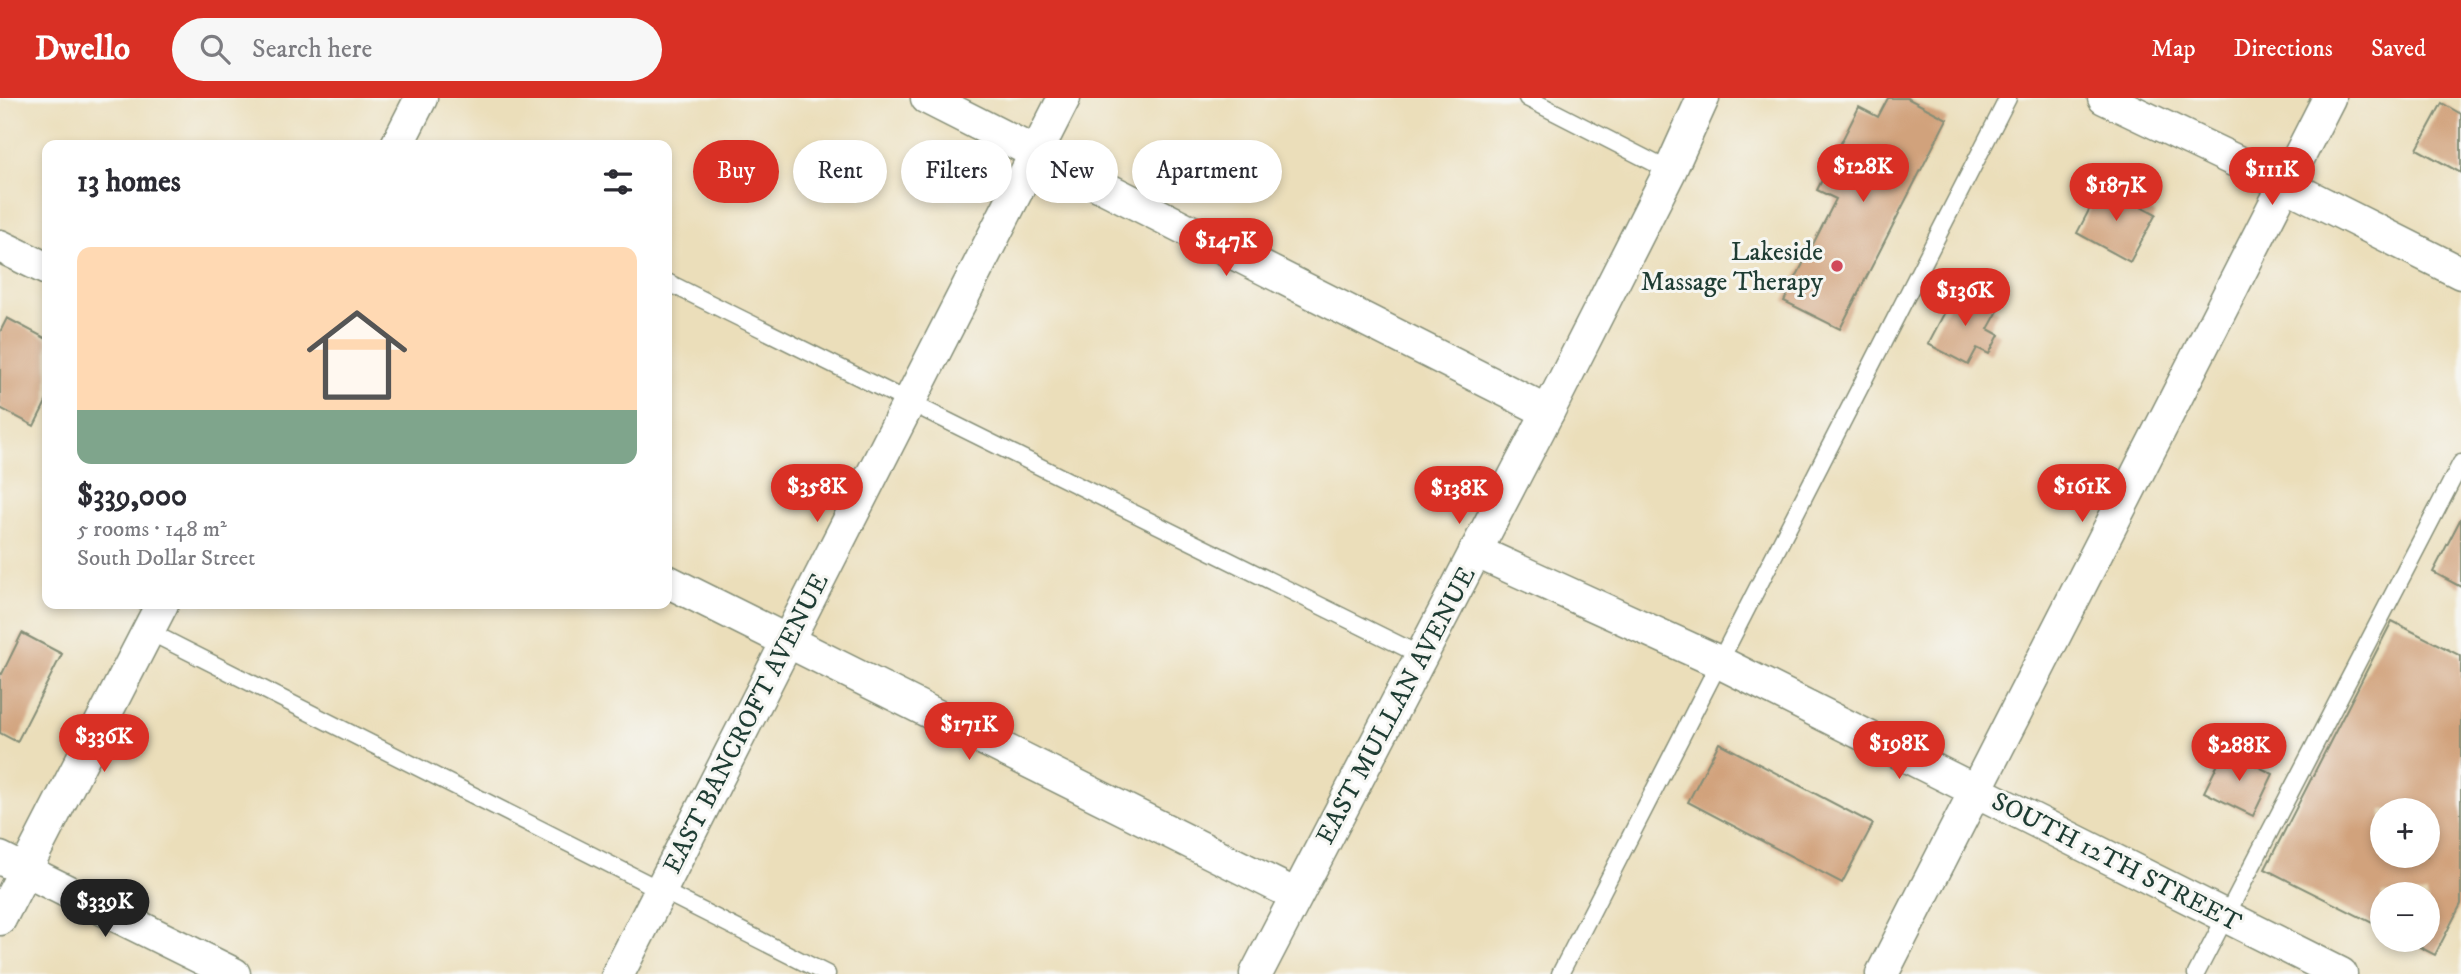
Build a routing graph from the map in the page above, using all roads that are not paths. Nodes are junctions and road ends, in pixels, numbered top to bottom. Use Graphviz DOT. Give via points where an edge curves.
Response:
graph roads {
  1 [pos="421,98"];
  2 [pos="927,98"];
  3 [pos="1064,98"];
  4 [pos="1527,98"];
  5 [pos="1703,98"];
  6 [pos="2008,98"];
  7 [pos="2105,98"];
  8 [pos="2329,98"];
  9 [pos="400,140"];
  10 [pos="1043,140"];
  11 [pos="1026,148"];
  12 [pos="1670,171"];
  13 [pos="1026,173"];
  14 [pos="2284,184"];
  15 [pos="1118,194"];
  16 [pos="0,246"];
  17 [pos="42,267"];
  18 [pos="2461,273"];
  19 [pos="672,285"];
  20 [pos="908,404"];
  21 [pos="1548,412"];
  22 [pos="2461,463"];
  23 [pos="1475,551"];
  24 [pos="672,584"];
  25 [pos="155,617"];
  26 [pos="786,643"];
  27 [pos="1420,655"];
  28 [pos="1719,662"];
  29 [pos="1977,791"];
  30 [pos="13,864"];
  31 [pos="660,890"];
  32 [pos="1296,895"];
  33 [pos="2226,917"];
  34 [pos="0,919"];
  35 [pos="234,974"];
  36 [pos="618,974"];
  37 [pos="827,974"];
  38 [pos="1256,974"];
  39 [pos="1560,974"];
  40 [pos="1882,974"];
  41 [pos="2196,974"];
  42 [pos="2341,974"];
  1 -- 9 [label="street"];
  2 -- 11 [label="street"];
  3 -- 10 [label="street, EAST BANCROFT AVENUE"];
  4 -- 12 [label="lane"];
  5 -- 12 [label="street, EAST MULLAN AVENUE"];
  6 -- 28 [label="lane"];
  7 -- 14 [label="street"];
  8 -- 14 [label="street"];
  12 -- 21 [label="street, EAST MULLAN AVENUE"];
  13 -- 20 [label="street, EAST BANCROFT AVENUE"];
  14 -- 18 [label="street"];
  14 -- 29 [label="street"];
  15 -- 21 [label="street"];
  16 -- 17 [label="street"];
  19 -- 20 [label="lane"];
  20 -- 26 [label="street, EAST BANCROFT AVENUE"];
  20 -- 27 [label="lane"];
  21 -- 23 [label="street, EAST MULLAN AVENUE"];
  22 -- 33 [label="lane"];
  23 -- 27 [label="street, EAST MULLAN AVENUE"];
  23 -- 28 [label="street, SOUTH 12TH STREET"];
  24 -- 26 [label="street"];
  25 -- 30 [label="street"];
  25 -- 31 [label="lane"];
  26 -- 31 [label="street, EAST BANCROFT AVENUE"];
  26 -- 32 [label="street"];
  27 -- 32 [label="street, EAST MULLAN AVENUE"];
  28 -- 29 [label="street, SOUTH 12TH STREET"];
  28 -- 39 [label="lane"];
  29 -- 33 [label="street, SOUTH 12TH STREET"];
  29 -- 40 [label="street"];
  30 -- 34 [label="street"];
  30 -- 35 [label="street"];
  31 -- 36 [label="street, EAST BANCROFT AVENUE"];
  31 -- 37 [label="lane"];
  32 -- 38 [label="street, EAST MULLAN AVENUE"];
  33 -- 41 [label="lane"];
  33 -- 42 [label="street, SOUTH 12TH STREET"];
}
